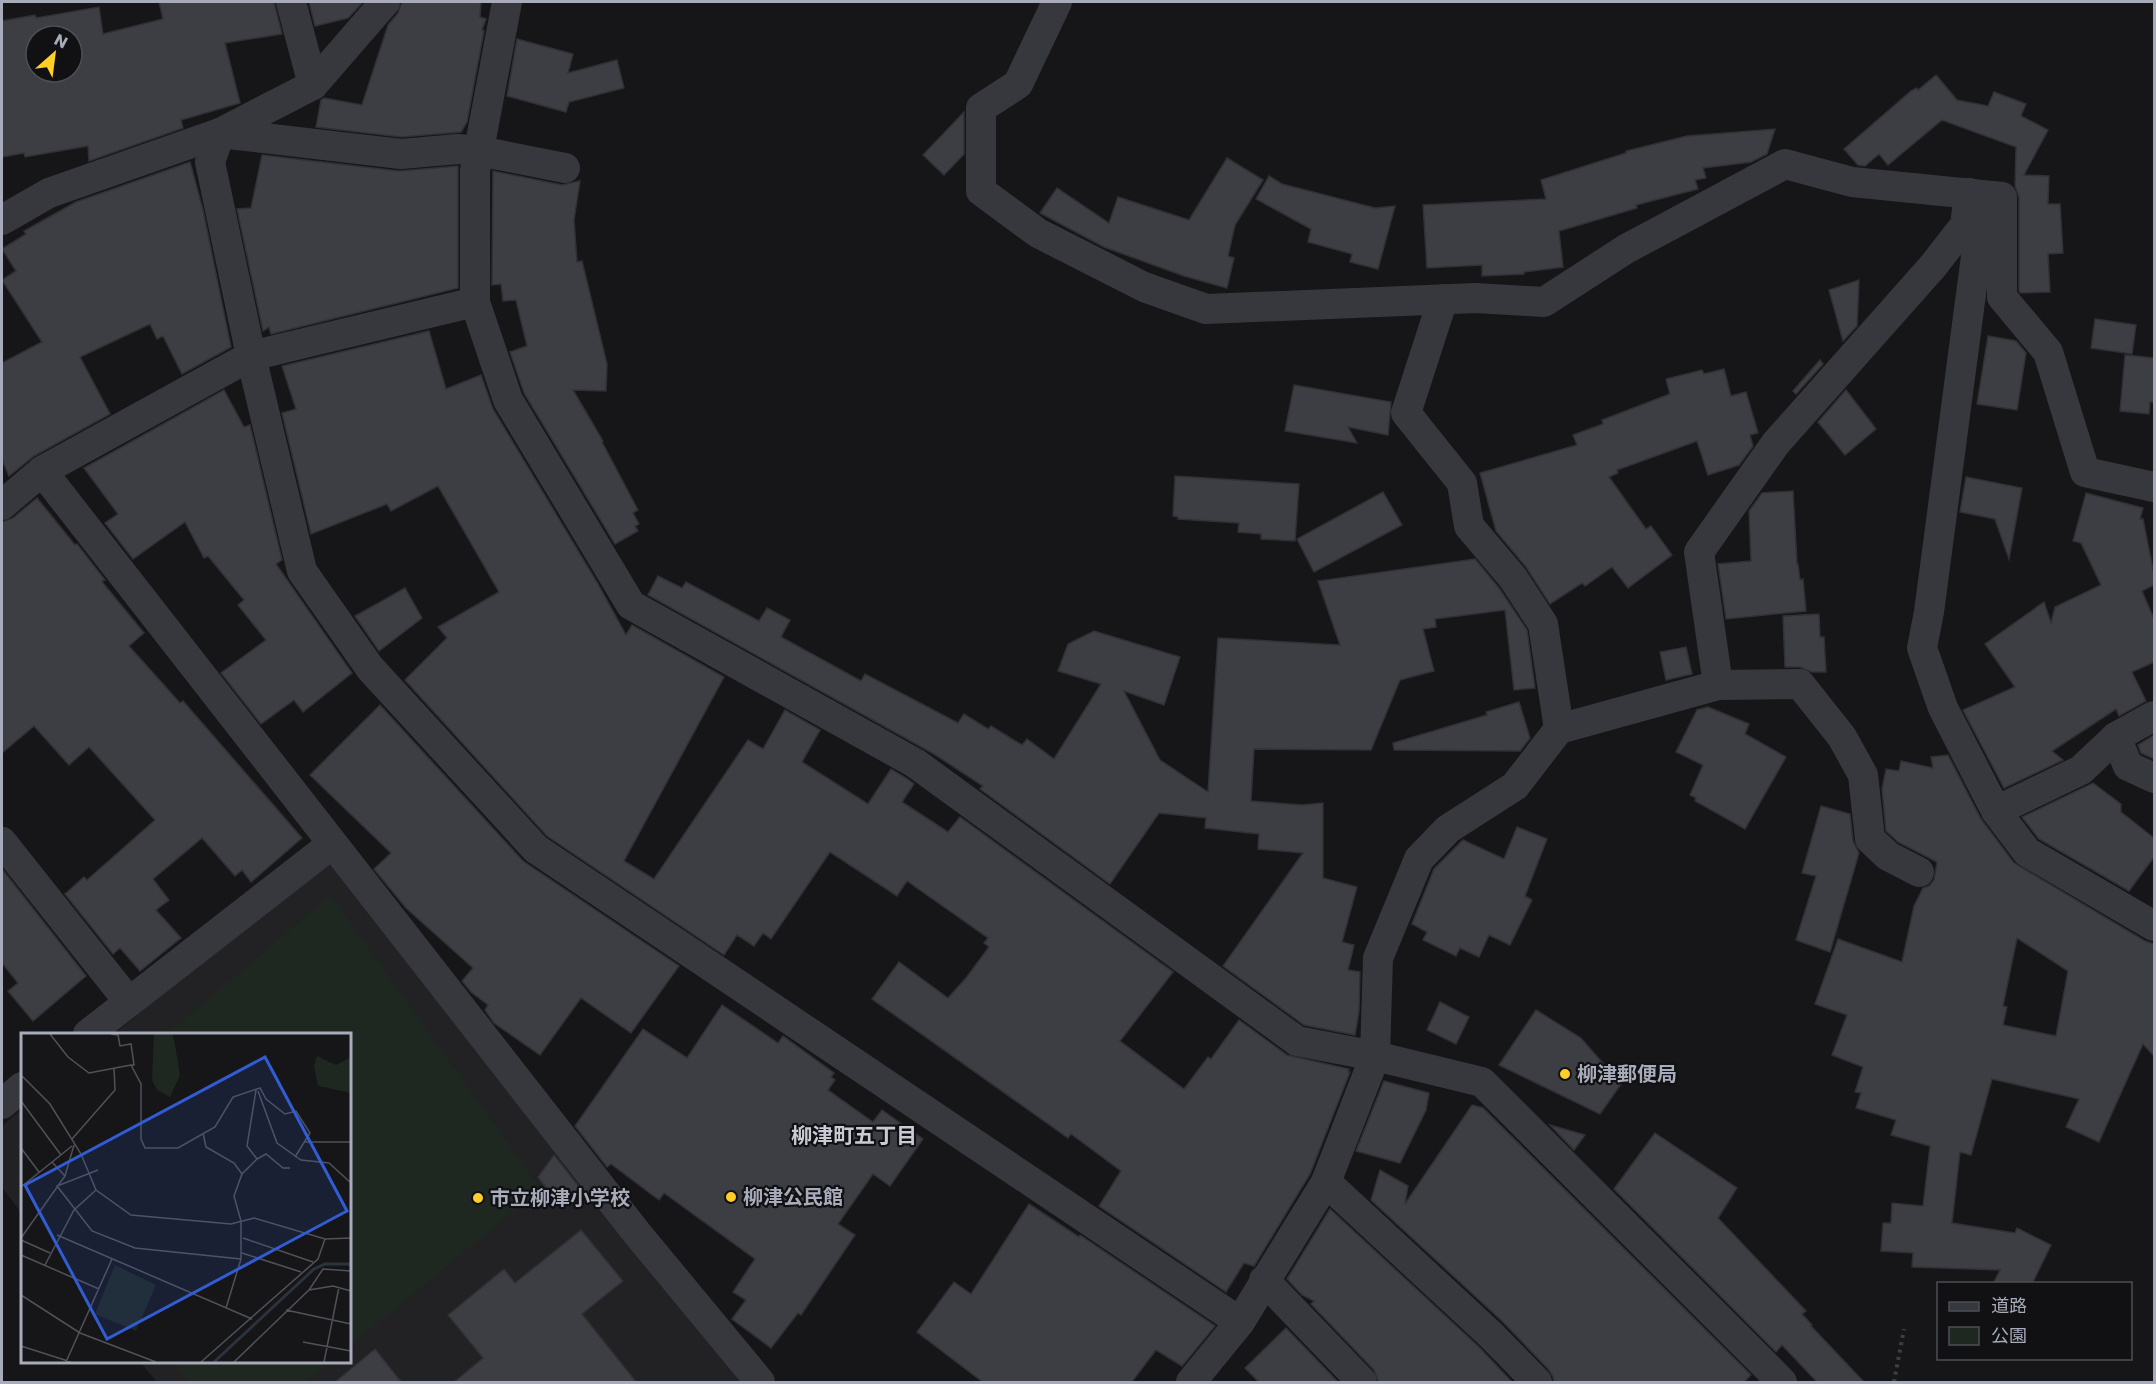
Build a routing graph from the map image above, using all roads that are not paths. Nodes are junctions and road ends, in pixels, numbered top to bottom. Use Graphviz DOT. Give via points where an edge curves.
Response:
graph roads {
  1 [pos="291,2"];
  2 [pos="385,2"];
  3 [pos="507,2"];
  4 [pos="1057,2"];
  5 [pos="313,85"];
  6 [pos="220,133"];
  7 [pos="479,151"];
  8 [pos="565,168"];
  9 [pos="1969,193"];
  10 [pos="2,220"];
  11 [pos="1973,226"];
  12 [pos="1443,299"];
  13 [pos="475,302"];
  14 [pos="251,356"];
  15 [pos="42,471"];
  16 [pos="2154,487"];
  17 [pos="2,505"];
  18 [pos="1718,685"];
  19 [pos="2154,716"];
  20 [pos="1559,729"];
  21 [pos="2116,737"];
  22 [pos="2154,778"];
  23 [pos="1996,811"];
  24 [pos="2,842"];
  25 [pos="332,844"];
  26 [pos="1918,872"];
  27 [pos="2154,926"];
  28 [pos="129,1002"];
  29 [pos="90,1033"];
  30 [pos="1375,1056"];
  31 [pos="21,1088"];
  32 [pos="2,1104"];
  33 [pos="1326,1182"];
  34 [pos="1264,1280"];
  35 [pos="1240,1322"];
  36 [pos="760,1383"];
  37 [pos="1191,1383"];
  38 [pos="1362,1383"];
  39 [pos="1537,1383"];
  40 [pos="1782,1383"];
  1 -- 5 [label="street"];
  2 -- 5 [label="street"];
  3 -- 7 [label="street"];
  4 -- 12 [label="street" via="1018,84 981,108 981,191 1049,238 1144,288 1206,309"];
  5 -- 6 [label="street"];
  6 -- 7 [label="street" via="401,154"];
  6 -- 10 [label="street" via="49,193"];
  6 -- 14 [label="street" via="210,162"];
  7 -- 8 [label="street"];
  7 -- 13 [label="street" via="474,171"];
  9 -- 11 [label="street"];
  9 -- 12 [label="street" via="1852,182 1785,164 1626,249 1544,302"];
  9 -- 16 [label="street" via="2002,197 2002,297 2048,352 2085,472"];
  11 -- 18 [label="street" via="1776,443 1699,552"];
  11 -- 23 [label="street" via="1922,648 1943,708"];
  12 -- 20 [label="street" via="1406,413 1462,483 1469,526 1513,578 1543,624"];
  13 -- 14 [label="street"];
  13 -- 30 [label="street" via="508,400 631,604 915,763 1297,1041"];
  14 -- 15 [label="street"];
  14 -- 35 [label="street" via="302,571 370,668 536,849"];
  15 -- 17 [label="street"];
  15 -- 25 [label="street"];
  18 -- 20 [label="street"];
  18 -- 26 [label="street" via="1800,684 1842,737 1863,775 1870,839 1888,856"];
  19 -- 21 [label="street"];
  20 -- 30 [label="street" via="1515,786 1448,830 1419,859 1378,958"];
  21 -- 22 [label="street" via="2128,766"];
  21 -- 23 [label="street" via="2081,770"];
  23 -- 27 [label="street" via="2027,852"];
  24 -- 28 [label="street"];
  25 -- 28 [label="street"];
  25 -- 36 [label="street" via="636,1232"];
  28 -- 29 [label="street"];
  30 -- 33 [label="street"];
  30 -- 40 [label="street" via="1482,1082"];
  31 -- 32 [label="street"];
  33 -- 34 [label="street"];
  33 -- 39 [label="street" via="1491,1335"];
  34 -- 35 [label="street"];
  34 -- 38 [label="street"];
  35 -- 37 [label="street"];
}
